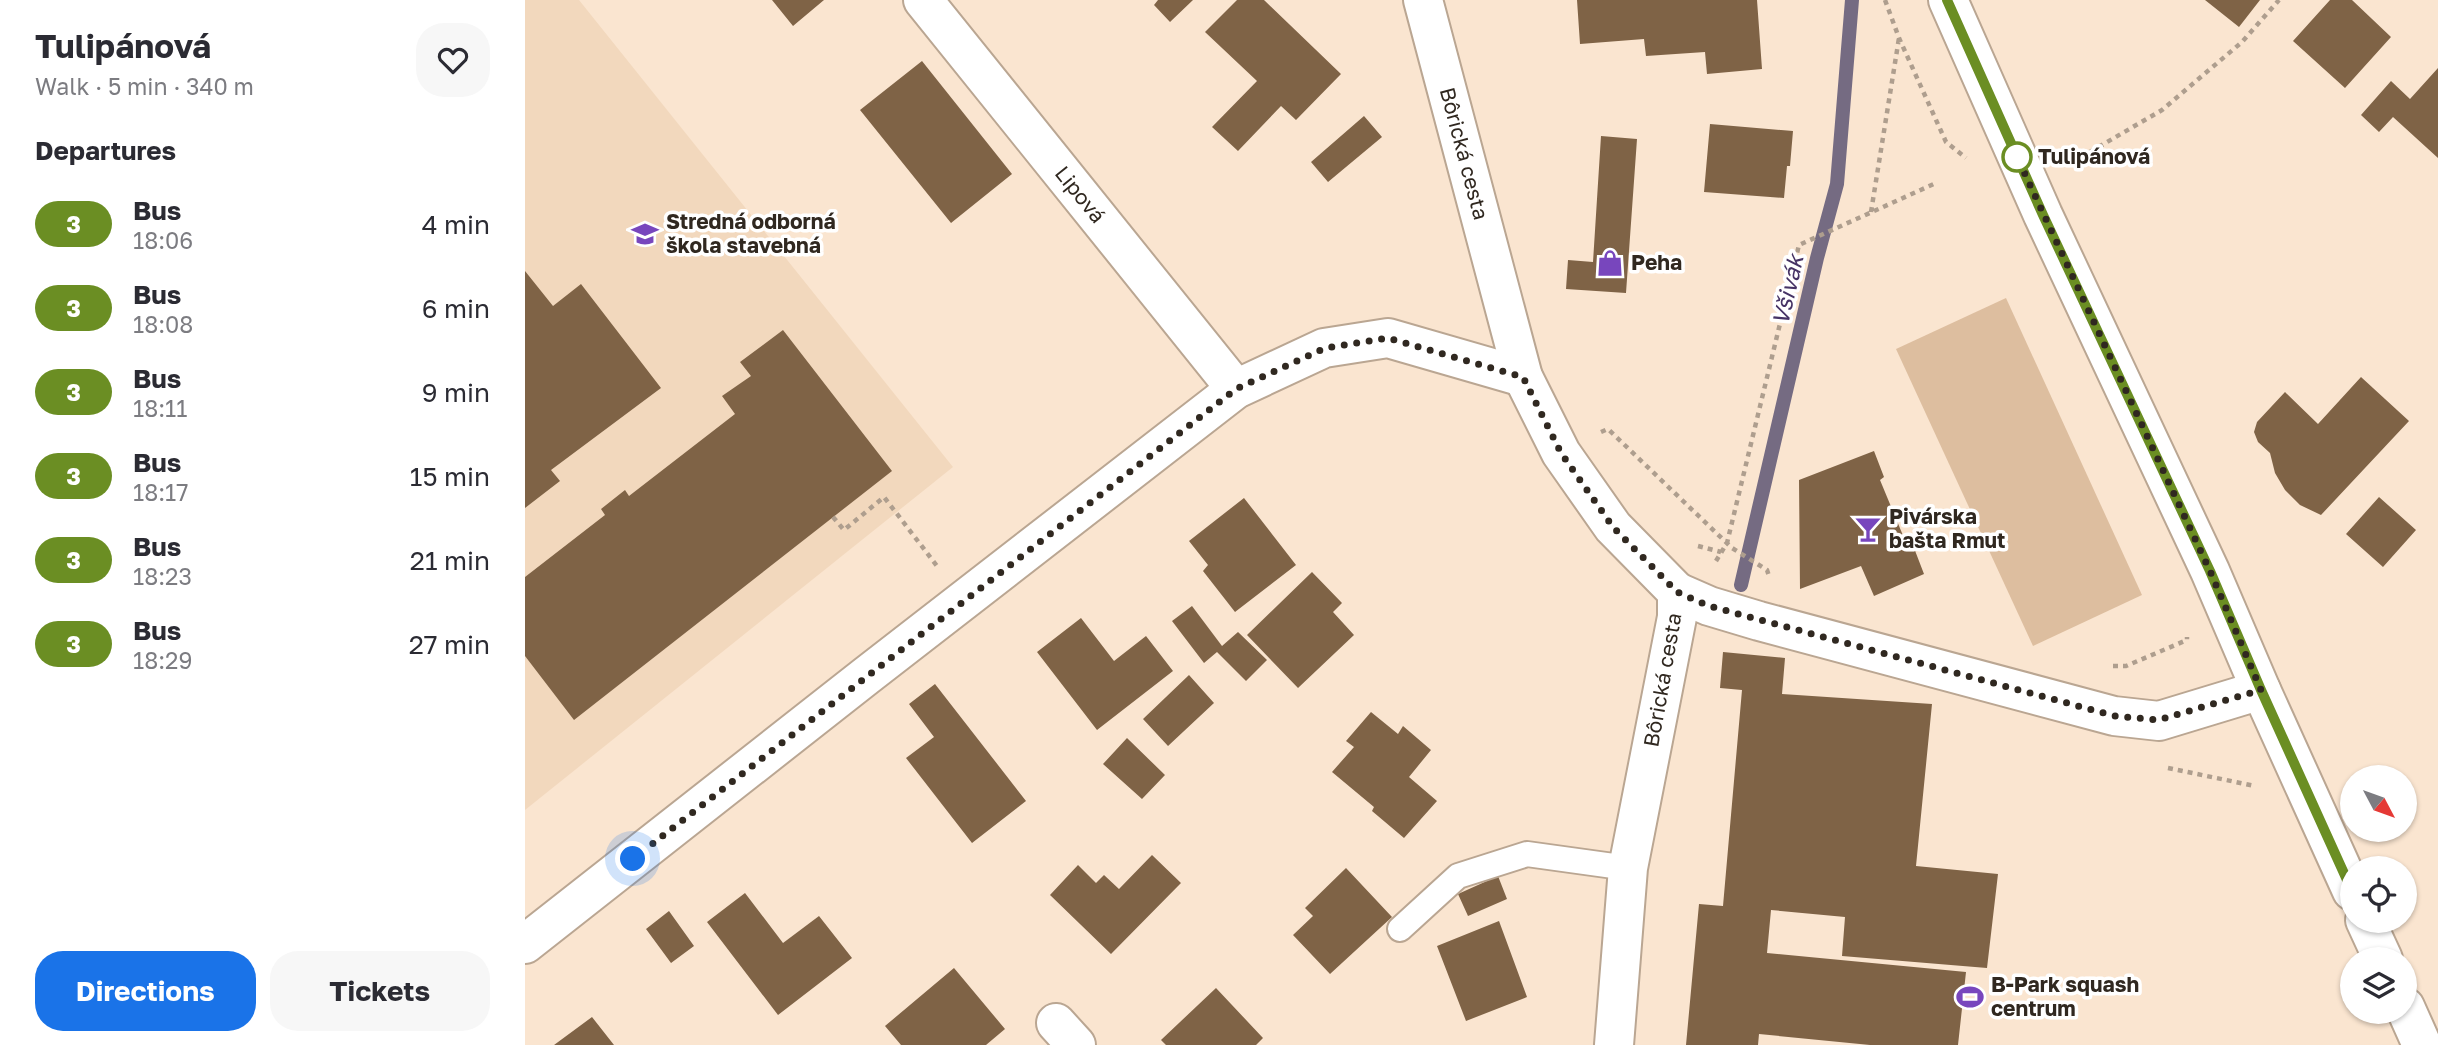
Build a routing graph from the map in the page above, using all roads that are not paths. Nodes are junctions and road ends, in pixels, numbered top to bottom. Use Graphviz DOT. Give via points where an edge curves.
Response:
graph roads {
  1 [pos="923,0"];
  2 [pos="1423,0"];
  3 [pos="1948,0"];
  4 [pos="1523,377"];
  5 [pos="1236,389"];
  6 [pos="1693,599"];
  7 [pos="2261,690"];
  8 [pos="2340,864"];
  9 [pos="1628,867"];
  10 [pos="1400,929"];
  11 [pos="525,944"];
  12 [pos="2413,1024"];
  13 [pos="1615,1045"];
  14 [pos="2423,1045"];
  1 -- 5 [label="street, Lipová"];
  2 -- 4 [label="street, Bôrická cesta"];
  3 -- 7 [label="street"];
  4 -- 5 [label="street" via="1388,338 1325,348"];
  4 -- 6 [label="street, Bôrická cesta" via="1561,453 1613,527"];
  5 -- 11 [label="street"];
  6 -- 7 [label="street" via="1759,621 2115,716 2158,720"];
  6 -- 9 [label="street, Bôrická cesta" via="1677,617"];
  7 -- 8 [label="street"];
  9 -- 10 [label="lane" via="1527,854 1458,876"];
  9 -- 13 [label="street, Bôrická cesta"];
  12 -- 14 [label="street"];
}
